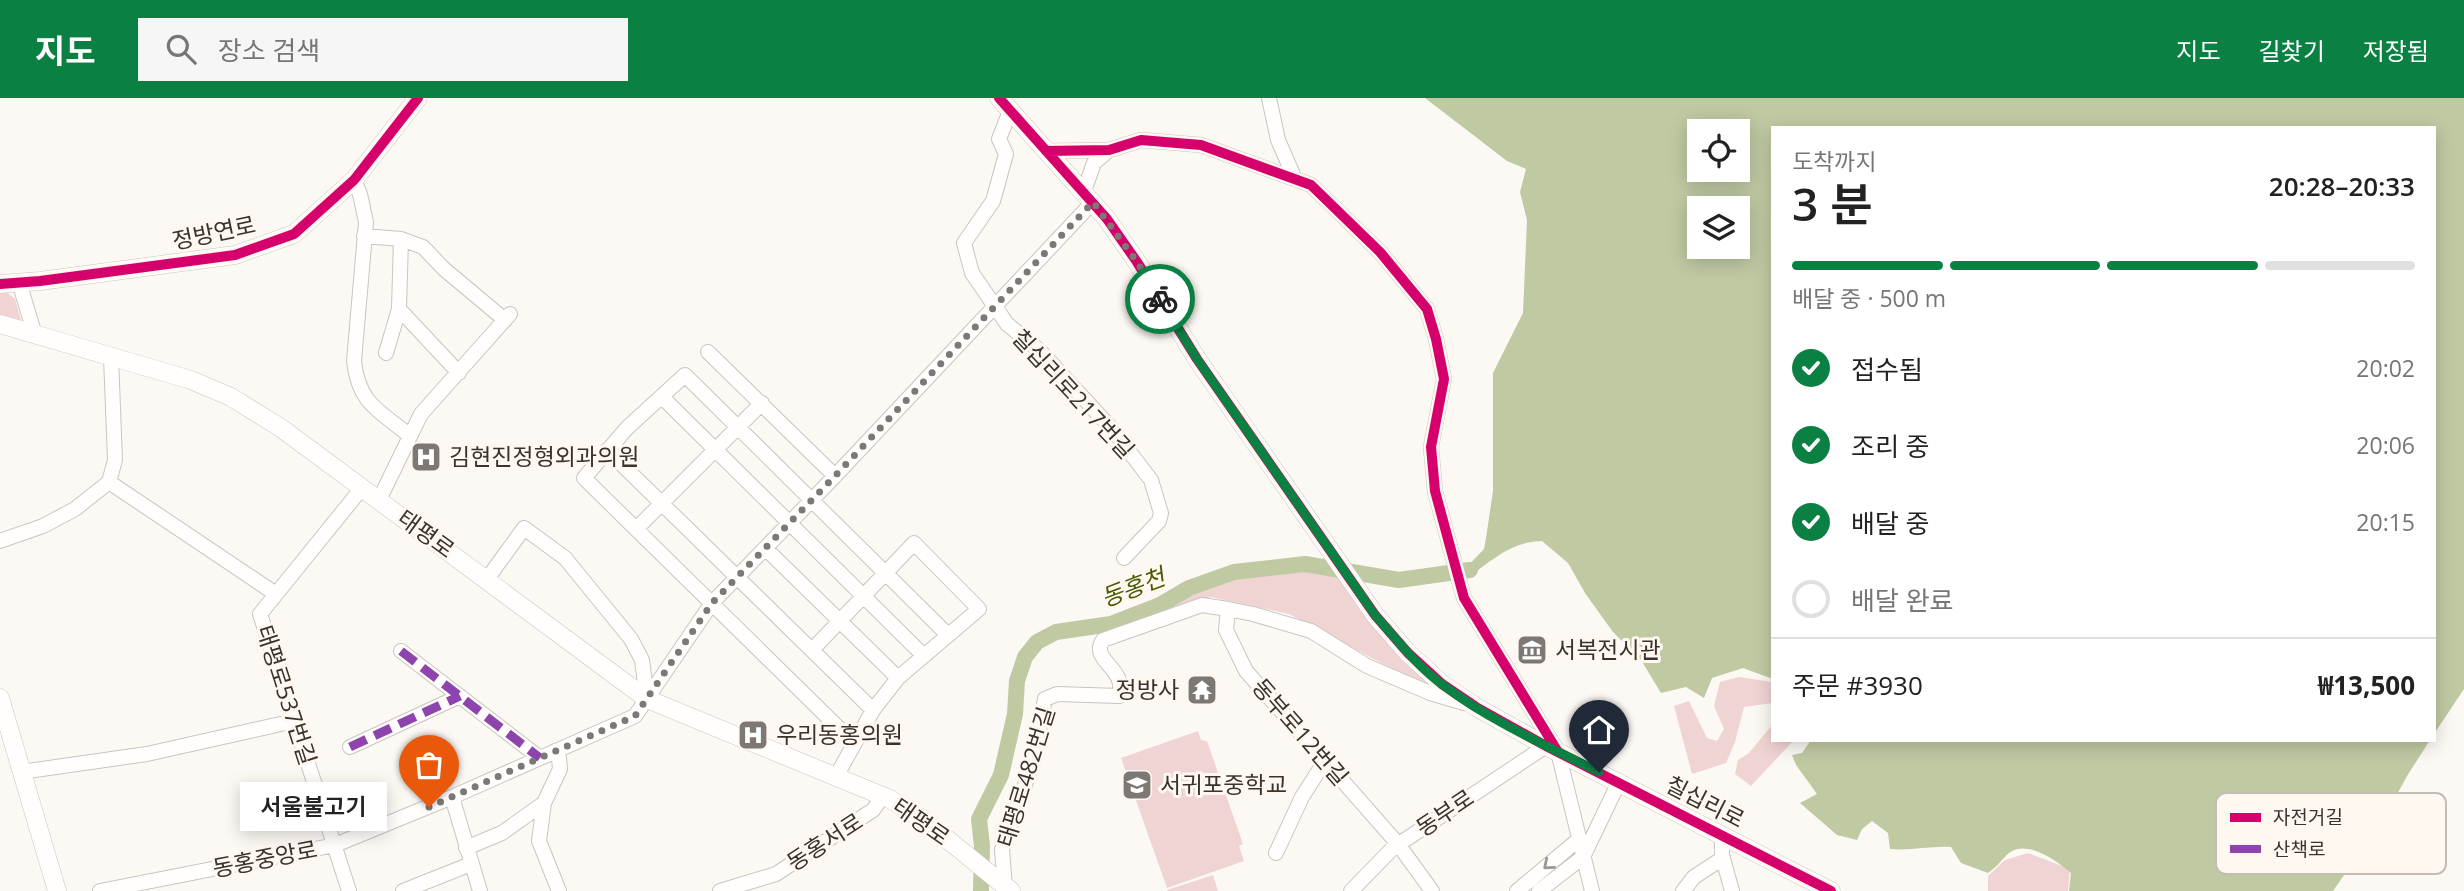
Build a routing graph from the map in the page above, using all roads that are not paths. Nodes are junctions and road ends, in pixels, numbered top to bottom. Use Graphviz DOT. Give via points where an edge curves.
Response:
graph roads {
  1 [pos="418,98"];
  2 [pos="1269,98"];
  3 [pos="1005,105"];
  4 [pos="1109,150"];
  5 [pos="1046,151"];
  6 [pos="1295,179"];
  7 [pos="354,180"];
  8 [pos="1089,197"];
  9 [pos="365,236"];
  10 [pos="401,239"];
  11 [pos="19,282"];
  12 [pos="0,284"];
  13 [pos="995,306"];
  14 [pos="399,309"];
  15 [pos="0,324"];
  16 [pos="35,335"];
  17 [pos="708,352"];
  18 [pos="386,353"];
  19 [pos="111,357"];
  20 [pos="459,373"];
  21 [pos="662,397"];
  22 [pos="762,403"];
  23 [pos="738,429"];
  24 [pos="410,436"];
  25 [pos="607,450"];
  26 [pos="717,450"];
  27 [pos="835,476"];
  28 [pos="109,482"];
  29 [pos="362,488"];
  30 [pos="379,500"];
  31 [pos="811,501"];
  32 [pos="662,504"];
  33 [pos="791,523"];
  34 [pos="637,528"];
  35 [pos="0,541"];
  36 [pos="765,548"];
  37 [pos="1124,558"];
  38 [pos="885,574"];
  39 [pos="737,576"];
  40 [pos="486,579"];
  41 [pos="276,594"];
  42 [pos="864,596"];
  43 [pos="712,603"];
  44 [pos="1228,609"];
  45 [pos="840,621"];
  46 [pos="948,635"];
  47 [pos="812,650"];
  48 [pos="401,651"];
  49 [pos="924,656"];
  50 [pos="898,678"];
  51 [pos="460,696"];
  52 [pos="0,698"];
  53 [pos="647,699"];
  54 [pos="1476,707"];
  55 [pos="873,710"];
  56 [pos="294,721"];
  57 [pos="4,730"];
  58 [pos="854,743"];
  59 [pos="350,747"];
  60 [pos="1552,749"];
  61 [pos="555,751"];
  62 [pos="540,758"];
  63 [pos="1325,761"];
  64 [pos="21,772"];
  65 [pos="837,775"];
  66 [pos="1619,782"];
  67 [pos="883,796"];
  68 [pos="452,797"];
  69 [pos="544,803"];
  70 [pos="1722,834"];
  71 [pos="1578,840"];
  72 [pos="1398,844"];
  73 [pos="335,845"];
  74 [pos="466,848"];
  75 [pos="1276,853"];
  76 [pos="1583,857"];
  77 [pos="1723,858"];
  78 [pos="471,864"];
  79 [pos="776,874"];
  80 [pos="1006,887"];
  81 [pos="1825,889"];
  82 [pos="57,891"];
  83 [pos="100,891"];
  84 [pos="349,891"];
  85 [pos="403,891"];
  86 [pos="480,891"];
  87 [pos="559,891"];
  88 [pos="720,891"];
  89 [pos="770,891"];
  90 [pos="1351,891"];
  91 [pos="1432,891"];
  92 [pos="1517,891"];
  93 [pos="1539,891"];
  94 [pos="1592,891"];
  95 [pos="1683,891"];
  96 [pos="1732,891"];
  1 -- 7 [label="main road, 정방연로"];
  2 -- 6 [label="street" via="1278,141"];
  3 -- 5 [label="main road"];
  3 -- 13 [label="street, 칠십리로217번길" via="999,139 1006,155 993,201 964,243 972,273"];
  4 -- 5 [label="street"];
  4 -- 6 [label="street" via="1141,140 1201,145"];
  4 -- 8 [label="street, 동홍중앙로" via="1094,163"];
  5 -- 8 [label="main road"];
  6 -- 60 [label="street" via="1311,185 1380,252 1427,309 1444,379 1431,447 1435,491 1464,598"];
  7 -- 9 [label="street" via="366,222"];
  7 -- 11 [label="main road, 정방연로" via="294,234 235,254"];
  8 -- 13 [label="street, 동홍중앙로"];
  8 -- 54 [label="main road, 칠십리로" via="1375,615 1442,684"];
  9 -- 10 [label="street"];
  9 -- 24 [label="street" via="356,379 364,398"];
  10 -- 14 [label="street"];
  10 -- 20 [label="street" via="423,247 444,270 508,317"];
  11 -- 12 [label="main road, 정방연로"];
  11 -- 16 [label="street"];
  13 -- 27 [label="street, 동홍중앙로"];
  13 -- 37 [label="street, 칠십리로217번길" via="1007,324 1040,351 1122,439 1151,480 1159,521"];
  14 -- 18 [label="street"];
  14 -- 20 [label="street"];
  15 -- 16 [label="main road, 태평로"];
  16 -- 19 [label="main road, 태평로"];
  17 -- 22 [label="street"];
  19 -- 28 [label="street" via="115,460"];
  19 -- 29 [label="main road, 태평로" via="232,397"];
  20 -- 24 [label="street" via="421,414"];
  21 -- 23 [label="street" via="685,374"];
  21 -- 25 [label="street"];
  21 -- 26 [label="street"];
  22 -- 23 [label="street"];
  22 -- 27 [label="street"];
  23 -- 26 [label="street"];
  23 -- 31 [label="street"];
  24 -- 30 [label="street"];
  25 -- 32 [label="street"];
  25 -- 34 [label="street" via="584,478"];
  26 -- 32 [label="street"];
  26 -- 33 [label="street"];
  27 -- 31 [label="street, 동홍중앙로"];
  28 -- 35 [label="street" via="75,509"];
  28 -- 41 [label="street"];
  29 -- 30 [label="main road, 태평로"];
  29 -- 41 [label="street, 태평로537번길"];
  30 -- 40 [label="main road, 태평로"];
  31 -- 33 [label="street, 동홍중앙로"];
  31 -- 38 [label="street"];
  32 -- 34 [label="street"];
  32 -- 39 [label="street"];
  33 -- 36 [label="street, 동홍중앙로"];
  33 -- 42 [label="street"];
  34 -- 43 [label="street"];
  36 -- 39 [label="street, 동홍중앙로"];
  36 -- 45 [label="street"];
  38 -- 42 [label="street"];
  38 -- 46 [label="street"];
  38 -- 46 [label="street" via="914,543 979,609"];
  39 -- 43 [label="street, 동홍중앙로"];
  39 -- 47 [label="street"];
  40 -- 53 [label="main road, 태평로"];
  40 -- 53 [label="street" via="524,528 565,558 631,639 642,660"];
  41 -- 56 [label="street, 태평로537번길" via="260,614"];
  42 -- 45 [label="street"];
  42 -- 49 [label="street"];
  43 -- 53 [label="street, 동홍중앙로"];
  43 -- 58 [label="street"];
  44 -- 54 [label="street, 태평로482번길" via="1311,631 1367,666"];
  44 -- 63 [label="street, 동부로12번길" via="1226,630 1246,671"];
  44 -- 80 [label="street, 태평로482번길" via="1202,605 1103,640 1100,655 1119,675 1119,696 1057,694 1045,699 1033,762 1002,850"];
  45 -- 47 [label="street"];
  45 -- 50 [label="street"];
  46 -- 49 [label="street"];
  47 -- 55 [label="street"];
  48 -- 51 [label="street"];
  49 -- 50 [label="street"];
  50 -- 55 [label="street"];
  51 -- 59 [label="street"];
  51 -- 62 [label="street"];
  52 -- 57 [label="main road"];
  53 -- 61 [label="street, 동홍중앙로" via="635,716"];
  53 -- 65 [label="main road, 태평로"];
  54 -- 60 [label="main road, 칠십리로"];
  55 -- 58 [label="street"];
  56 -- 64 [label="street" via="147,754"];
  56 -- 73 [label="street, 태평로537번길"];
  57 -- 64 [label="main road"];
  58 -- 65 [label="street"];
  60 -- 66 [label="main road, 칠십리로"];
  60 -- 71 [label="street"];
  60 -- 72 [label="street, 동부로"];
  61 -- 62 [label="street, 동홍중앙로"];
  61 -- 69 [label="street" via="560,769"];
  62 -- 68 [label="street, 동홍중앙로"];
  63 -- 72 [label="street, 동부로12번길"];
  63 -- 75 [label="street"];
  64 -- 82 [label="main road"];
  65 -- 67 [label="main road, 태평로"];
  66 -- 70 [label="main road, 칠십리로"];
  66 -- 76 [label="street"];
  67 -- 79 [label="street, 동홍서로" via="873,810"];
  67 -- 80 [label="main road, 태평로" via="921,818"];
  68 -- 73 [label="street, 동홍중앙로"];
  68 -- 74 [label="street"];
  69 -- 74 [label="street" via="502,832"];
  69 -- 87 [label="street" via="539,841"];
  70 -- 77 [label="street"];
  70 -- 81 [label="main road, 칠십리로"];
  71 -- 76 [label="street"];
  71 -- 92 [label="street, one-way"];
  72 -- 90 [label="street, 동부로"];
  72 -- 91 [label="street, 동부로12번길"];
  73 -- 83 [label="street, 동홍중앙로"];
  73 -- 84 [label="street, 태평로537번길"];
  74 -- 78 [label="street"];
  76 -- 93 [label="street"];
  76 -- 94 [label="street"];
  77 -- 95 [label="street" via="1694,877"];
  77 -- 96 [label="street"];
  78 -- 85 [label="street"];
  78 -- 86 [label="street"];
  79 -- 88 [label="street, 동홍서로"];
  79 -- 89 [label="street"];
}
